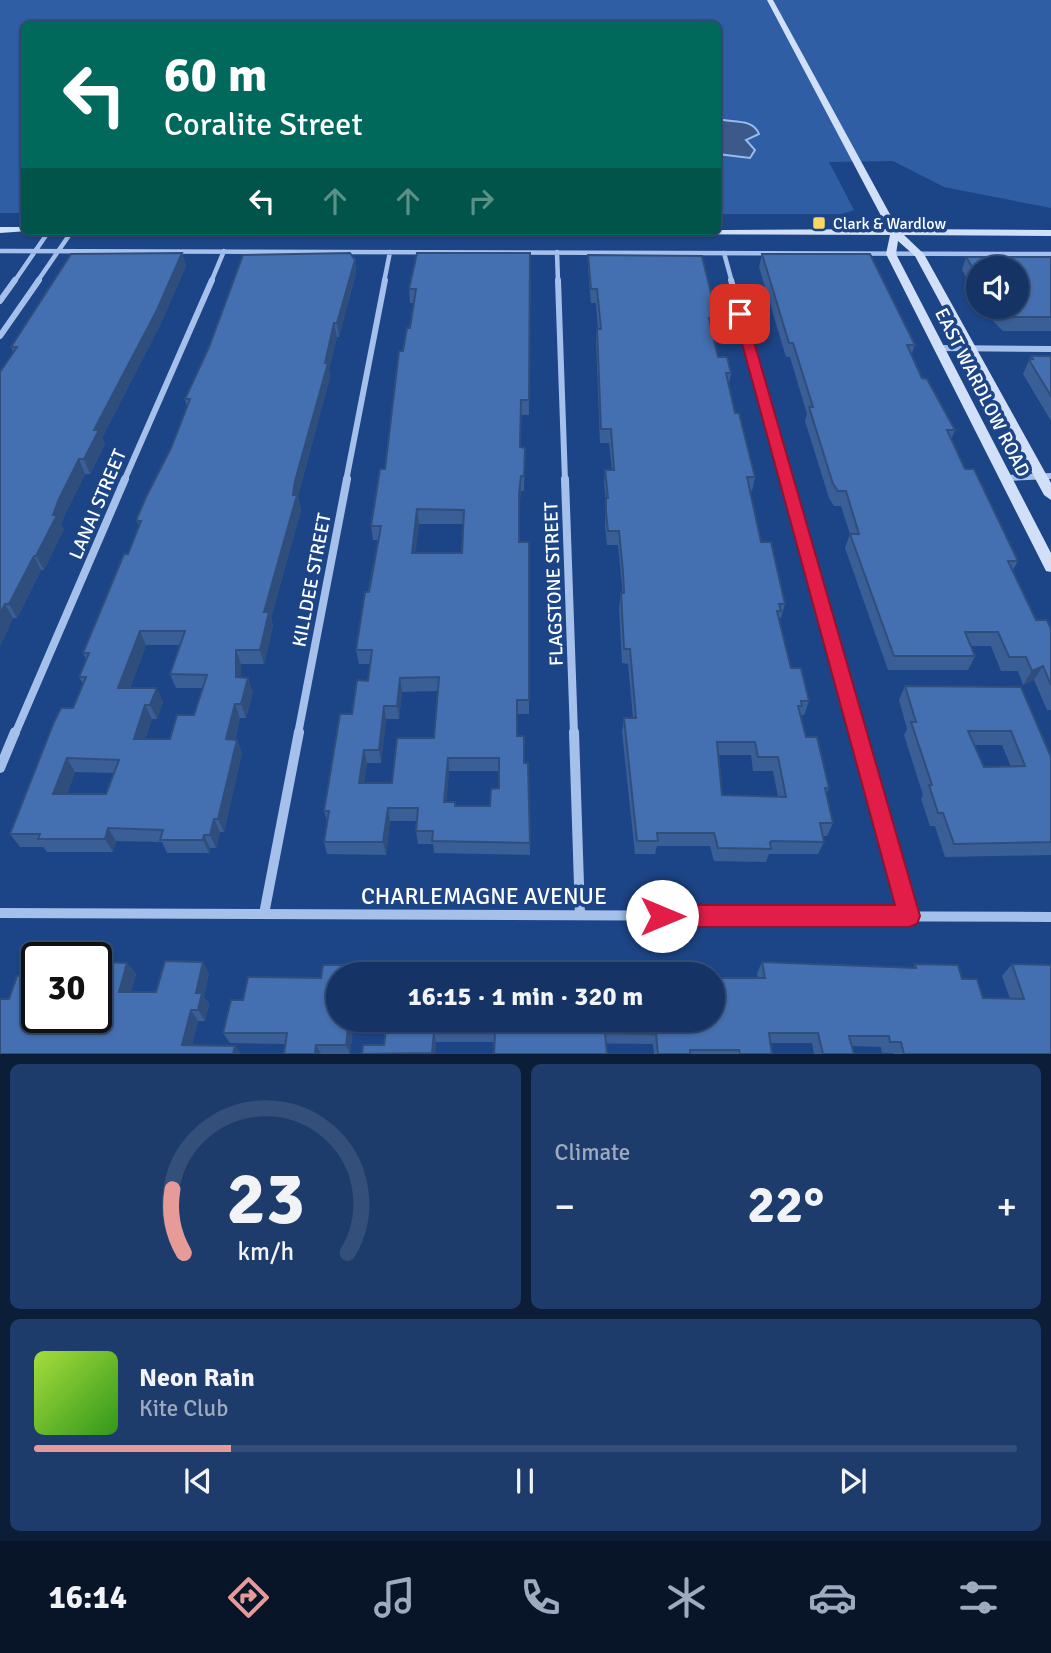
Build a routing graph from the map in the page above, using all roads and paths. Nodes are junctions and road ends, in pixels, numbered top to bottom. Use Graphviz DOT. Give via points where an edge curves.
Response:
graph roads {
  1 [pos="770,0"];
  2 [pos="0,230"];
  3 [pos="21,230"];
  4 [pos="721,232"];
  5 [pos="895,233"];
  6 [pos="1051,233"];
  7 [pos="46,235"];
  8 [pos="69,235"];
  9 [pos="0,251"];
  10 [pos="35,251"];
  11 [pos="59,251"];
  12 [pos="223,251"];
  13 [pos="390,252"];
  14 [pos="557,252"];
  15 [pos="724,253"];
  16 [pos="891,254"];
  17 [pos="919,254"];
  18 [pos="1051,254"];
  19 [pos="0,302"];
  20 [pos="0,336"];
  21 [pos="940,348"];
  22 [pos="972,349"];
  23 [pos="1051,349"];
  24 [pos="1046,476"];
  25 [pos="1005,478"];
  26 [pos="1051,495"];
  27 [pos="1051,567"];
  28 [pos="0,768"];
  29 [pos="0,913"];
  30 [pos="264,914"];
  31 [pos="580,915"];
  32 [pos="909,916"];
  33 [pos="1051,917"];
  1 -- 5 [label="main road, EAST WARDLOW ROAD"];
  2 -- 3 [label="main road"];
  4 -- 5 [label="main road"];
  5 -- 6 [label="main road"];
  5 -- 16 [label="main road"];
  5 -- 17 [label="main road, EAST WARDLOW ROAD"];
  7 -- 10 [label="street"];
  8 -- 11 [label="street"];
  9 -- 10 [label="street"];
  10 -- 11 [label="street"];
  10 -- 19 [label="street"];
  11 -- 12 [label="street"];
  11 -- 20 [label="street"];
  12 -- 13 [label="street"];
  12 -- 28 [label="street, LANAI STREET"];
  13 -- 14 [label="street"];
  13 -- 30 [label="street, KILLDEE STREET"];
  14 -- 15 [label="street"];
  14 -- 31 [label="street, FLAGSTONE STREET"];
  15 -- 16 [label="street"];
  15 -- 32 [label="street"];
  16 -- 17 [label="street"];
  16 -- 21 [label="main road, EAST WARDLOW ROAD"];
  17 -- 18 [label="street"];
  17 -- 22 [label="main road, EAST WARDLOW ROAD"];
  21 -- 22 [label="street"];
  21 -- 25 [label="main road, EAST WARDLOW ROAD"];
  22 -- 23 [label="street"];
  22 -- 24 [label="main road, EAST WARDLOW ROAD"];
  24 -- 25 [label="street"];
  24 -- 26 [label="main road, EAST WARDLOW ROAD"];
  25 -- 27 [label="main road, EAST WARDLOW ROAD"];
  29 -- 30 [label="street, CHARLEMAGNE AVENUE"];
  30 -- 31 [label="street, CHARLEMAGNE AVENUE"];
  31 -- 32 [label="street, CHARLEMAGNE AVENUE"];
  32 -- 33 [label="street, CHARLEMAGNE AVENUE"];
}
